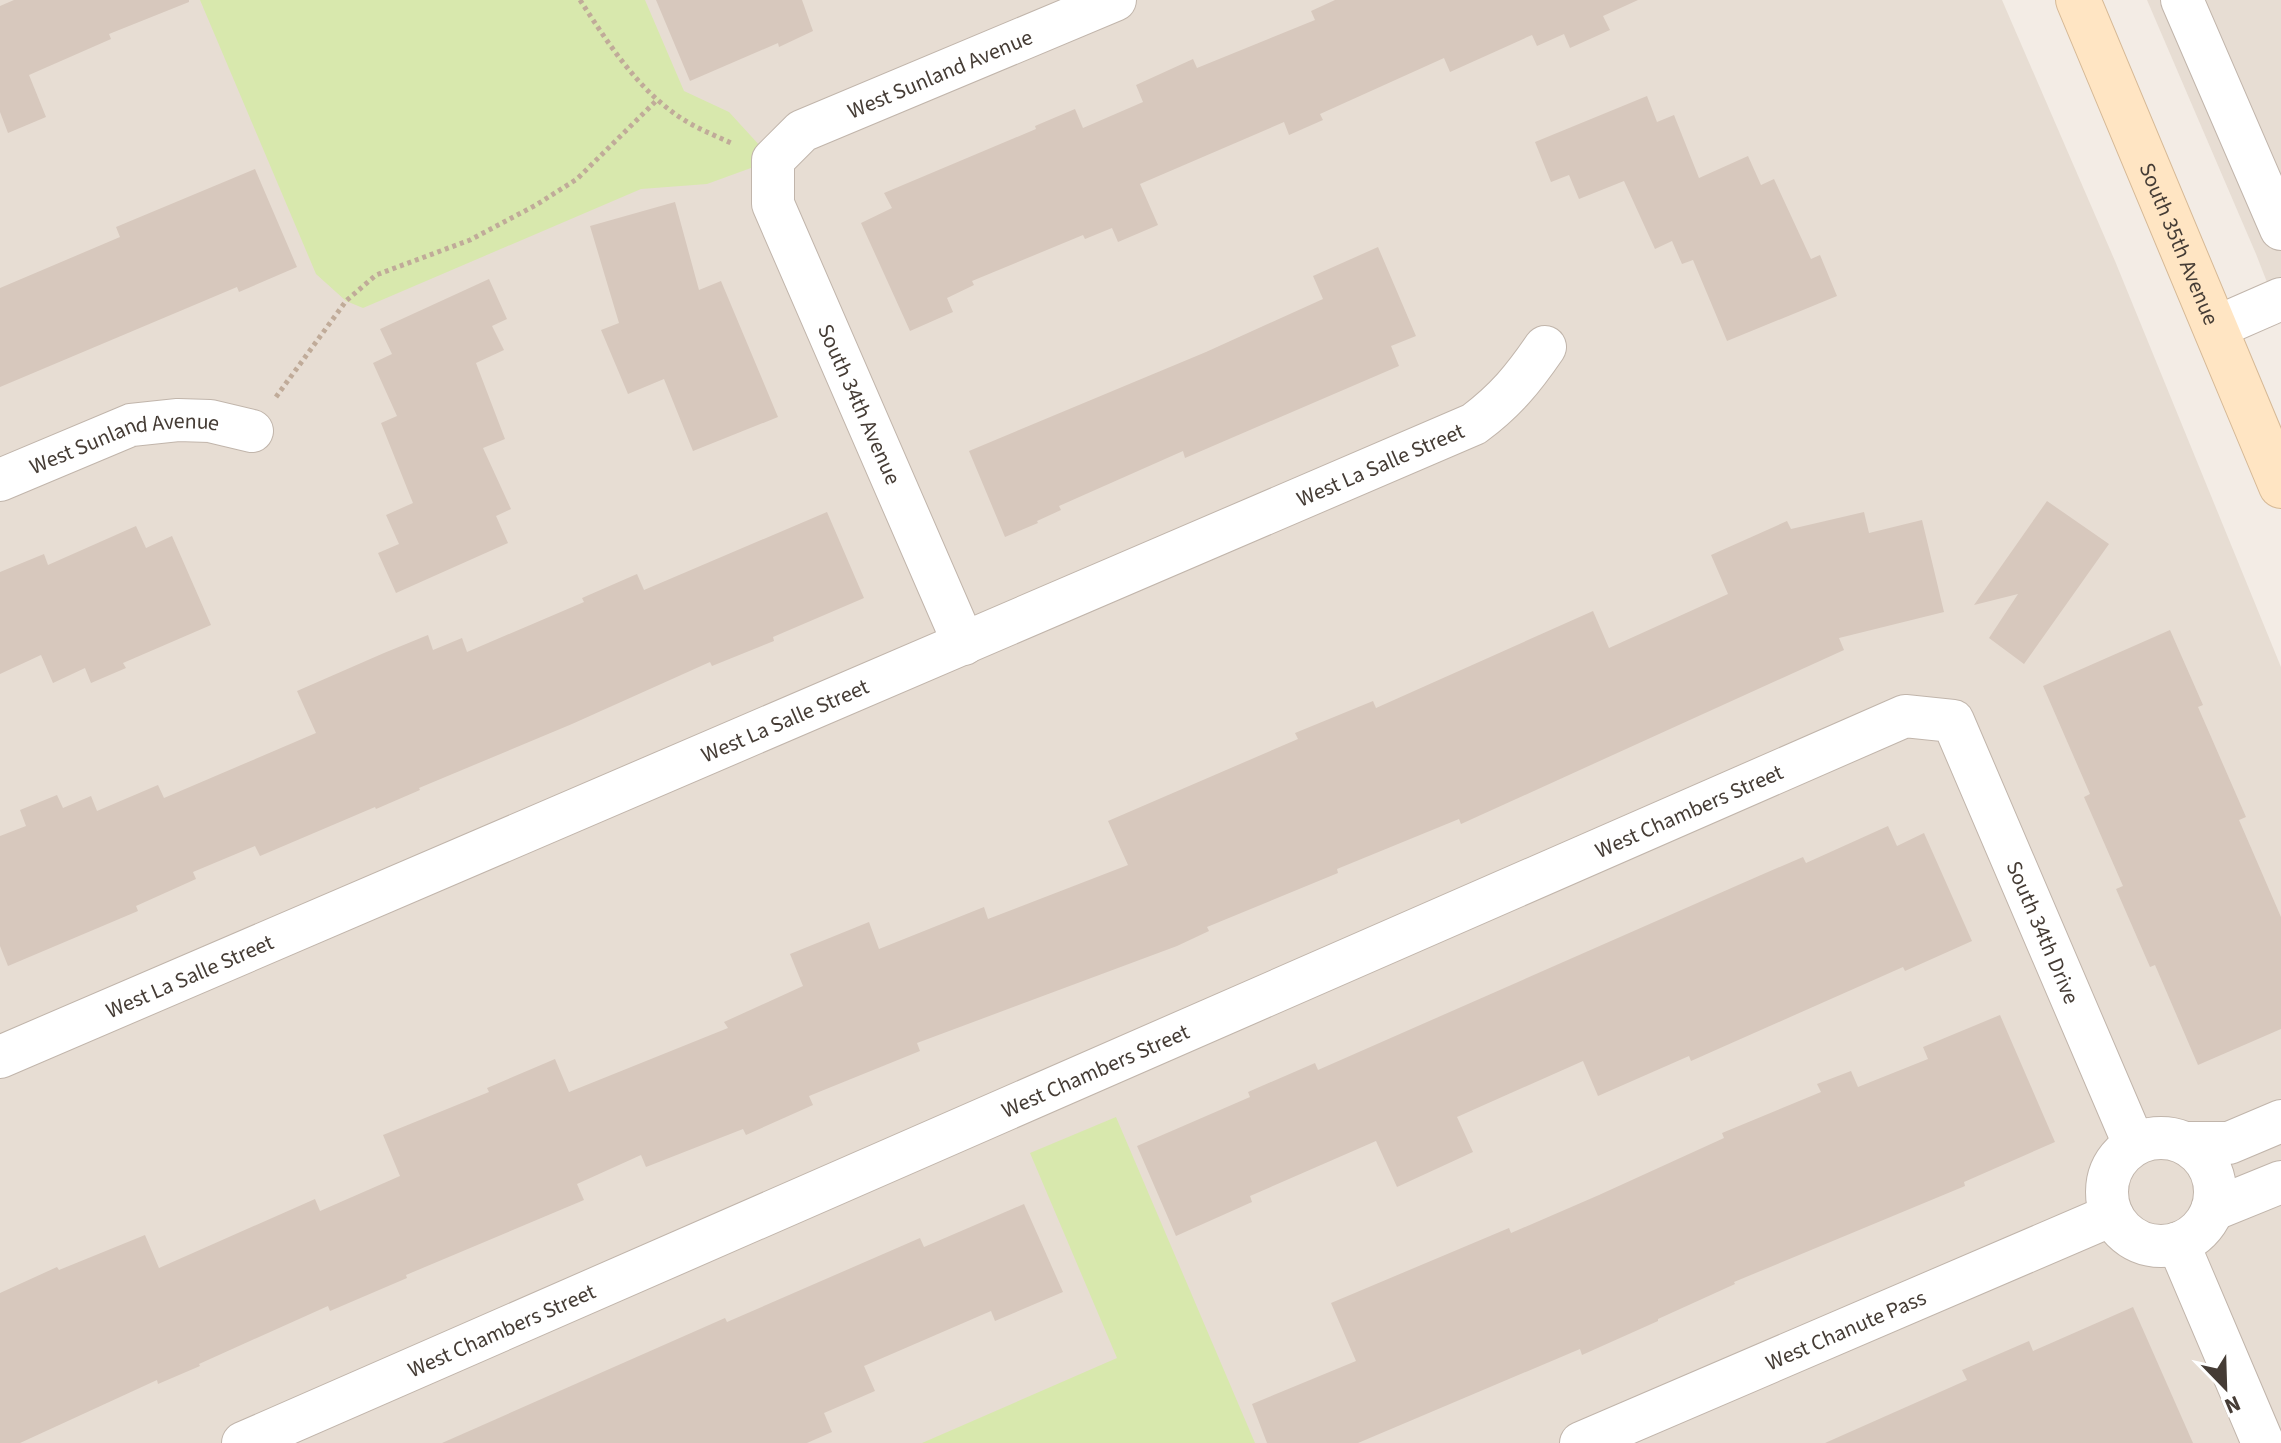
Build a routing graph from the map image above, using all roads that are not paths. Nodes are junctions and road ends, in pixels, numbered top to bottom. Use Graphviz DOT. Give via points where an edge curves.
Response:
graph roads {
  1 [pos="1115,0"];
  2 [pos="2078,0"];
  3 [pos="2182,0"];
  4 [pos="773,160"];
  5 [pos="2281,229"];
  6 [pos="2281,299"];
  7 [pos="2217,327"];
  8 [pos="1545,347"];
  9 [pos="252,431"];
  10 [pos="0,480"];
  11 [pos="2281,486"];
  12 [pos="964,644"];
  13 [pos="1953,721"];
  14 [pos="0,1057"];
  15 [pos="2281,1121"];
  16 [pos="2187,1143"];
  17 [pos="2134,1144"];
  18 [pos="2281,1182"];
  19 [pos="2212,1210"];
  20 [pos="2112,1215"];
  21 [pos="2178,1243"];
  22 [pos="243,1443"];
  23 [pos="1581,1443"];
  24 [pos="2263,1443"];
  1 -- 4 [label="street, West Sunland Avenue" via="802,131"];
  2 -- 7 [label="main road, South 35th Avenue"];
  3 -- 5 [label="street"];
  4 -- 12 [label="street, South 34th Avenue" via="773,204"];
  6 -- 7 [label="street"];
  7 -- 11 [label="main road, South 35th Avenue"];
  8 -- 12 [label="street, West La Salle Street" via="1502,404 1474,424"];
  9 -- 10 [label="street, West Sunland Avenue" via="210,421 131,425"];
  12 -- 14 [label="street, West La Salle Street"];
  13 -- 17 [label="street, South 34th Drive"];
  13 -- 22 [label="street, West Chambers Street" via="1905,716"];
  15 -- 16 [label="street" via="2229,1143"];
  16 -- 17 [label="street" via="2151,1138"];
  16 -- 19 [label="street" via="2209,1165 2215,1180"];
  17 -- 20 [label="street" via="2107,1184"];
  18 -- 19 [label="street"];
  19 -- 21 [label="street" via="2193,1236"];
  20 -- 21 [label="street" via="2121,1228 2147,1244"];
  20 -- 23 [label="street, West Chanute Pass"];
  21 -- 24 [label="street"];
}
